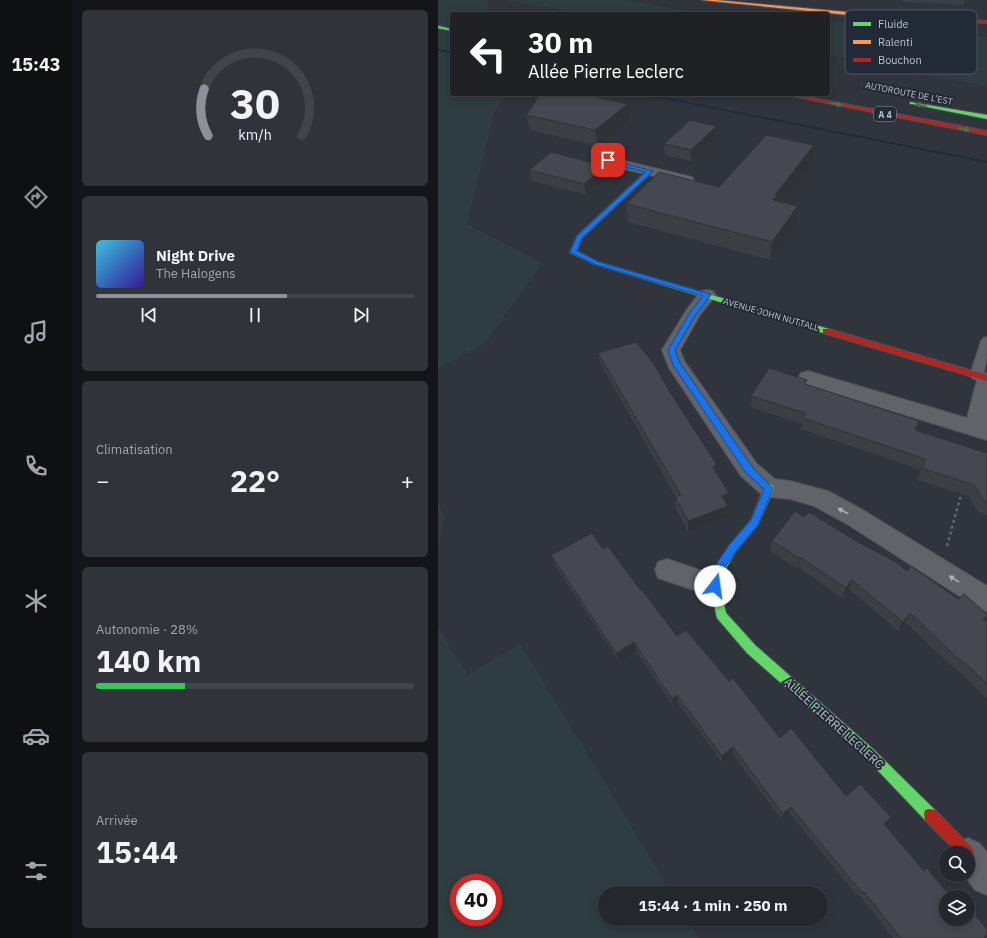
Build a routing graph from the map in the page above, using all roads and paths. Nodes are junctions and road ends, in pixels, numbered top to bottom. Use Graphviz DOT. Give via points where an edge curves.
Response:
graph roads {
  1 [pos="704,0"];
  2 [pos="821,12"];
  3 [pos="830,13"];
  4 [pos="845,14"];
  5 [pos="977,21"];
  6 [pos="987,22"];
  7 [pos="438,27"];
  8 [pos="450,30"];
  9 [pos="794,96"];
  10 [pos="904,102"];
  11 [pos="987,117"];
  12 [pos="987,133"];
  13 [pos="608,160"];
  14 [pos="650,171"];
  15 [pos="699,183"];
  16 [pos="707,295"];
  17 [pos="987,341"];
  18 [pos="808,378"];
  19 [pos="984,378"];
  20 [pos="981,430"];
  21 [pos="769,488"];
  22 [pos="963,490"];
  23 [pos="935,567"];
  24 [pos="667,570"];
  25 [pos="715,586"];
  26 [pos="987,600"];
  27 [pos="959,846"];
  28 [pos="975,864"];
  29 [pos="987,878"];
  1 -- 2 [label="main road"];
  3 -- 4 [label="main road"];
  5 -- 6 [label="main road"];
  7 -- 8 [label="main road"];
  9 -- 12 [label="main road, A 4, one-way"];
  11 -- 10 [label="main road, AUTOROUTE DE L’EST / A 4, one-way"];
  13 -- 14 [label="street"];
  14 -- 15 [label="street"];
  14 -- 16 [label="main road, AVENUE JOHN NUTTALL" via="579,237 574,252 596,263"];
  16 -- 19 [label="main road, AVENUE JOHN NUTTALL"];
  16 -- 21 [label="street" via="671,350 676,363 749,470"];
  17 -- 19 [label="lane"];
  18 -- 20 [label="street"];
  19 -- 20 [label="street"];
  23 -- 21 [label="street, one-way" via="820,498 790,490"];
  21 -- 25 [label="main road, ALLÉE PIERRE LECLERC" via="755,522 721,566"];
  22 -- 23 [label="path" via="944,558"];
  26 -- 23 [label="street, one-way"];
  24 -- 25 [label="street"];
  25 -- 27 [label="main road, ALLÉE PIERRE LECLERC" via="721,615 751,649 869,753"];
  28 -- 29 [label="street, ALLÉE PIERRE LECLERC"];
}
